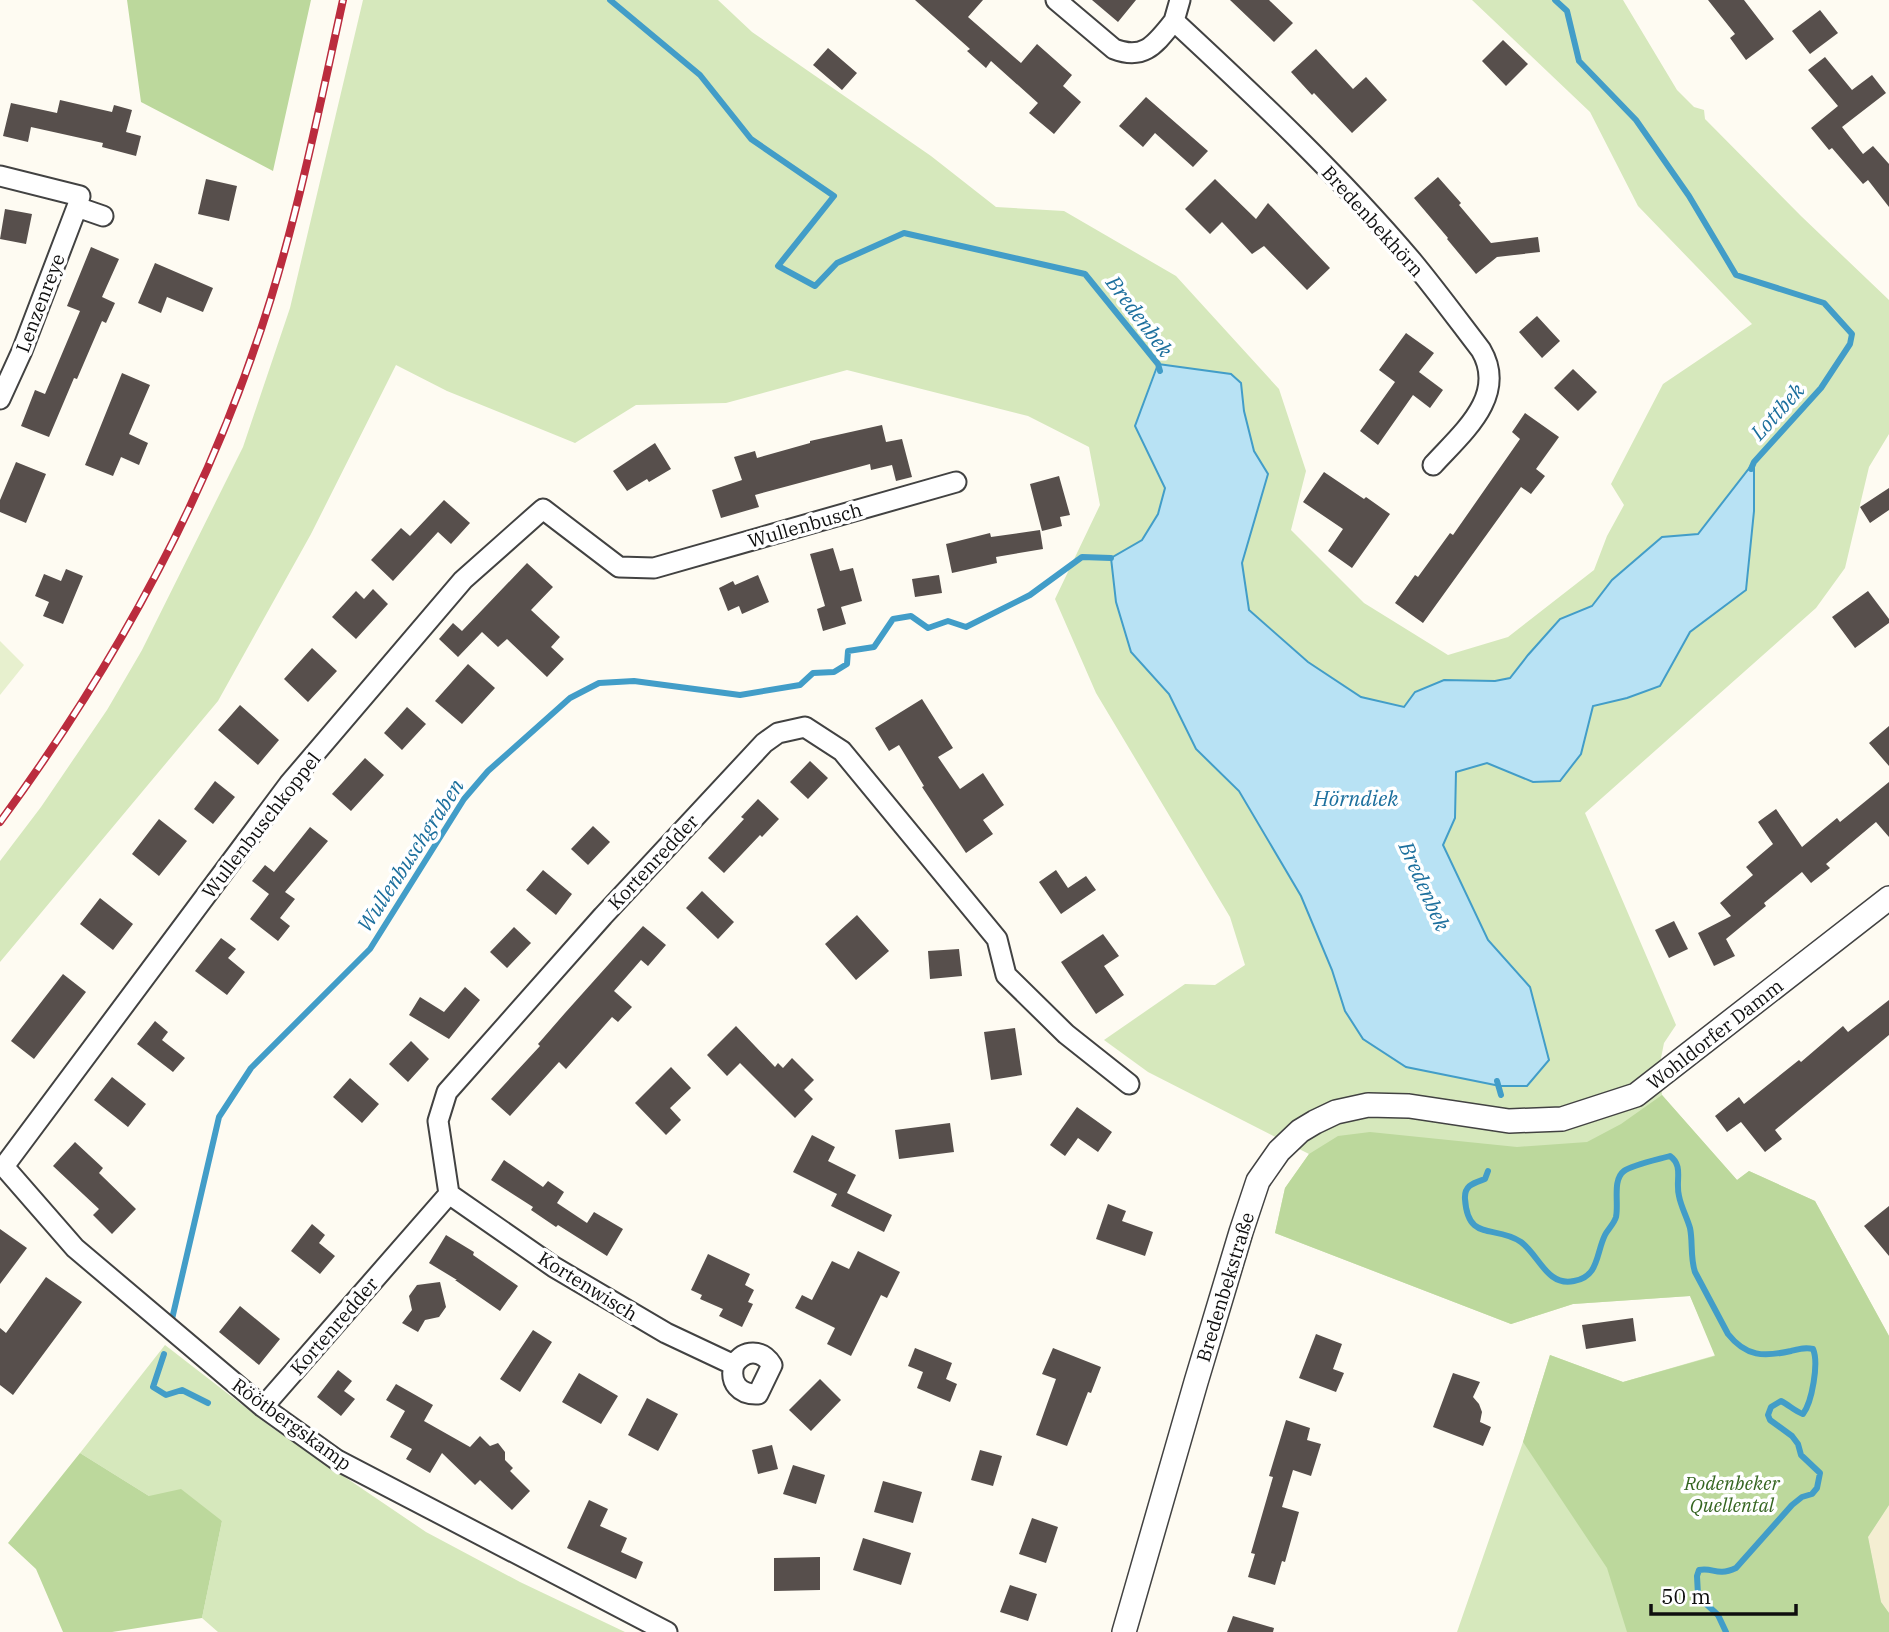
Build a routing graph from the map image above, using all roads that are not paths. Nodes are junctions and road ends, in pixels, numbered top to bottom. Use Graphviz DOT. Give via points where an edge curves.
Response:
graph roads {
  1 [pos="1056,0"];
  2 [pos="1180,0"];
  3 [pos="1174,21"];
  4 [pos="0,176"];
  5 [pos="77,207"];
  6 [pos="103,216"];
  7 [pos="0,399"];
  8 [pos="1433,465"];
  9 [pos="956,482"];
  10 [pos="542,509"];
  11 [pos="1889,898"];
  12 [pos="1129,1084"];
  13 [pos="1477,1117"];
  14 [pos="4,1171"];
  15 [pos="449,1194"];
  16 [pos="734,1365"];
  17 [pos="263,1407"];
  18 [pos="667,1632"];
  19 [pos="1124,1632"];
  1 -- 3 [label="street" via="1125,53 1149,49"];
  2 -- 3 [label="street"];
  3 -- 8 [label="street, Bredenbekhörn" via="1344,186 1411,261 1488,361 1489,389 1483,405"];
  4 -- 5 [label="street" via="80,196"];
  5 -- 6 [label="street"];
  5 -- 7 [label="street, Lenzenreye"];
  9 -- 10 [label="street, Wullenbusch" via="654,568 620,567"];
  10 -- 14 [label="street, Wullenbuschkoppel" via="463,580 289,784"];
  11 -- 13 [label="street, Wohldorfer Damm" via="1636,1095 1562,1119"];
  12 -- 15 [label="street, Kortenredder" via="1066,1034 1006,975 997,939 842,751 806,727 778,733 765,743 447,1092 438,1121"];
  13 -- 19 [label="street, Bredenbekstraße" via="1409,1106 1368,1105 1336,1112 1300,1131 1258,1181"];
  14 -- 17 [label="street, Röötbergskamp" via="75,1248"];
  15 -- 16 [label="street, Kortenwisch" via="554,1267 666,1333"];
  15 -- 17 [label="street, Kortenredder"];
  17 -- 18 [label="street, Röötbergskamp" via="337,1460"];
}
